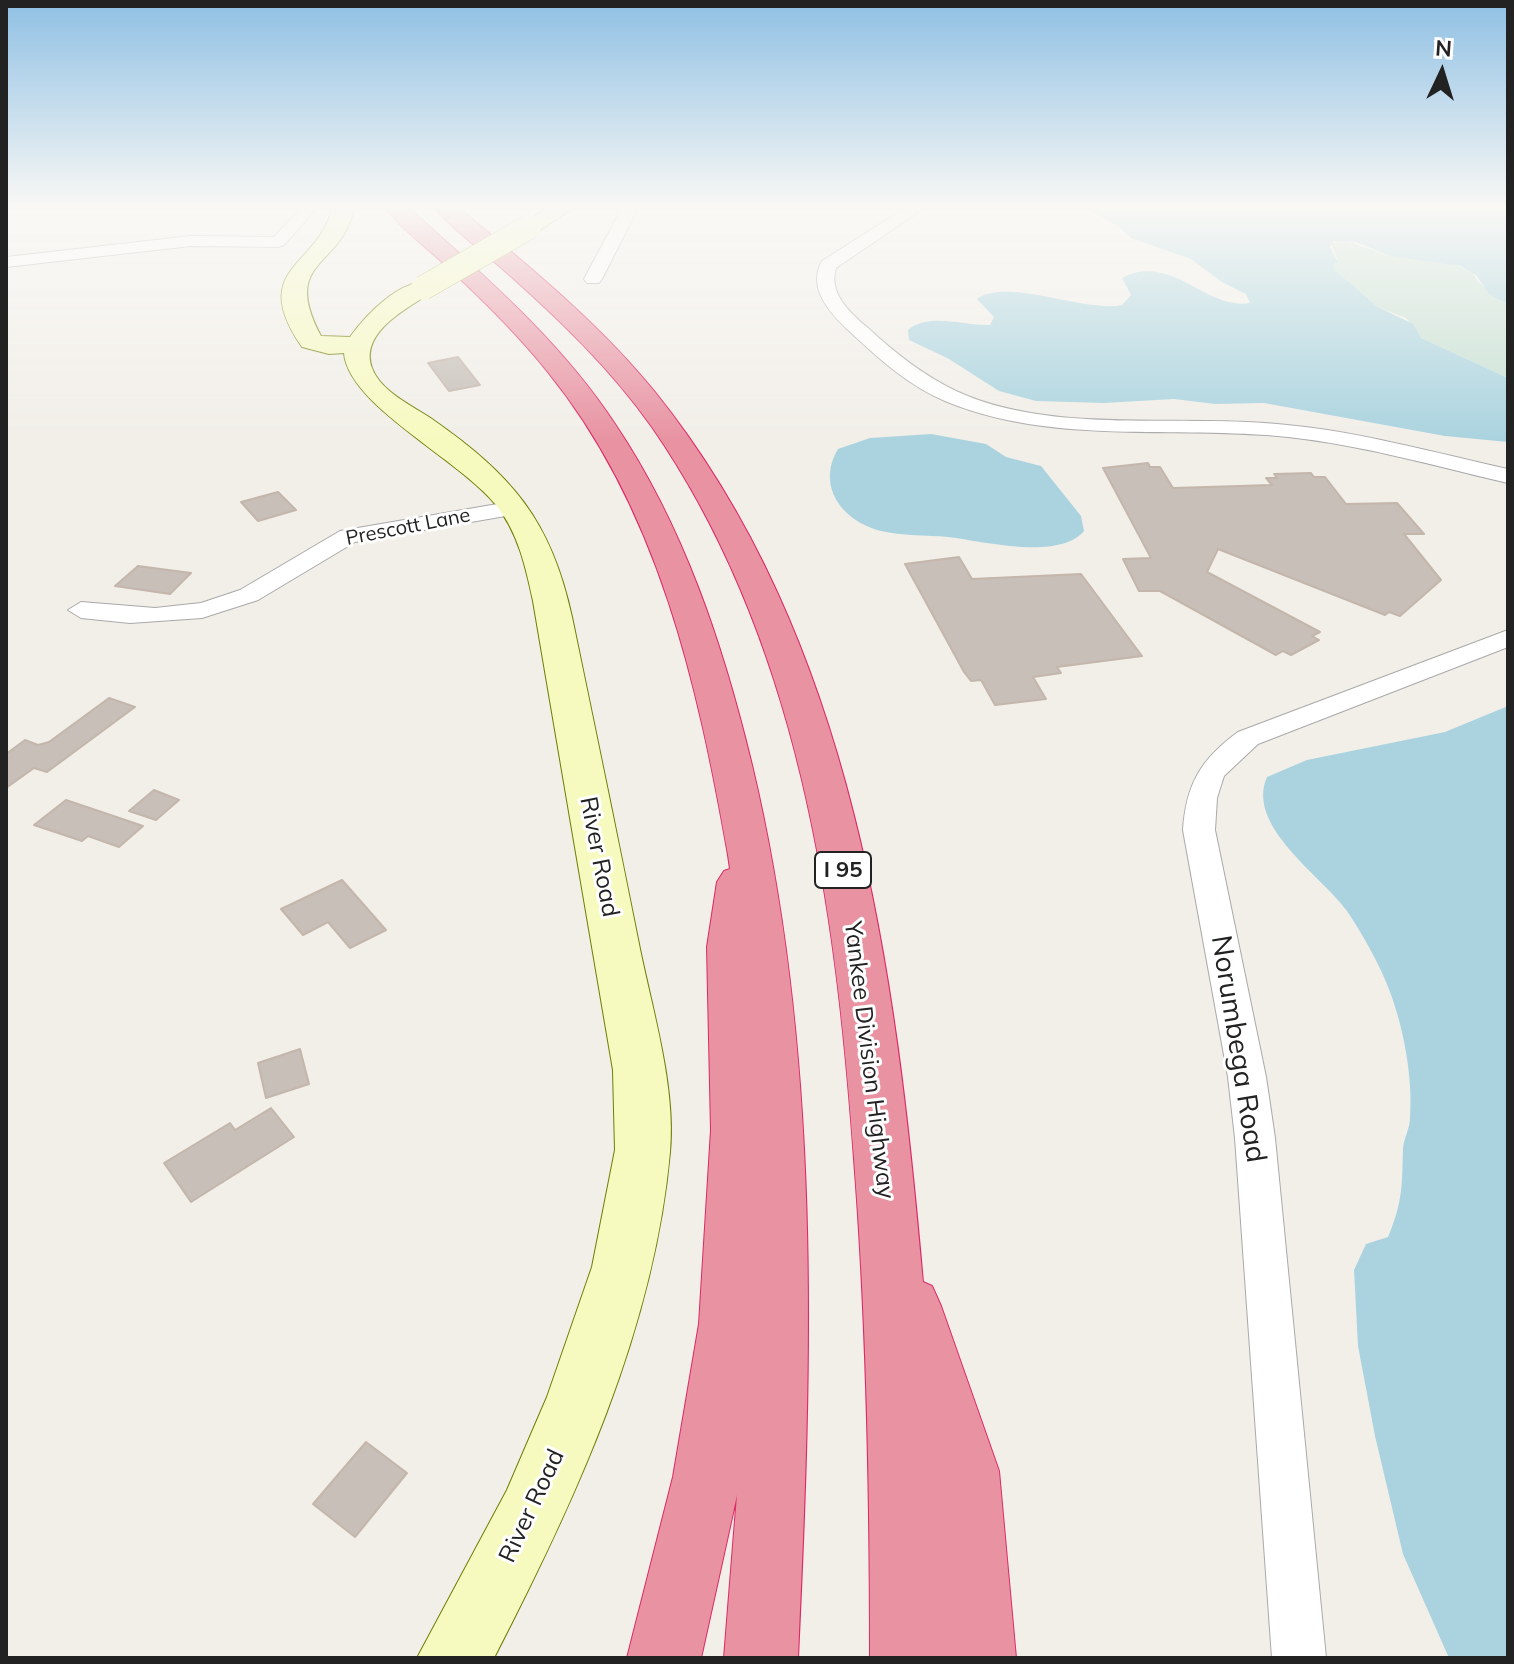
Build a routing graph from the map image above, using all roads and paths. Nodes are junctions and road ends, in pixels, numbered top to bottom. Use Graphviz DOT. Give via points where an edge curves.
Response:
graph roads {
  1 [pos="296,286"];
  2 [pos="427,286"];
  3 [pos="477,286"];
  4 [pos="535,286"];
  5 [pos="826,286"];
  6 [pos="306,334"];
  7 [pos="365,356"];
  8 [pos="1508,476"];
  9 [pos="515,508"];
  10 [pos="81,610"];
  11 [pos="1508,638"];
  12 [pos="747,836"];
  13 [pos="891,1250"];
  14 [pos="454,1658"];
  15 [pos="664,1658"];
  16 [pos="761,1658"];
  17 [pos="907,1658"];
  18 [pos="979,1658"];
  19 [pos="1299,1658"];
  1 -- 6 [label="main road" via="294,301"];
  2 -- 7 [label="main road, bridge" via="385,313"];
  3 -- 12 [label="highway" via="544,350 584,398 629,469 694,621"];
  4 -- 13 [label="highway, Yankee Division Highway / I 95" via="626,374 698,474 756,587 802,709 843,869 870,1038"];
  5 -- 8 [label="street" via="837,306 874,345 962,402 1004,415 1051,423 1285,430"];
  6 -- 7 [label="main road, River Road"];
  6 -- 7 [label="main road"];
  7 -- 9 [label="main road, River Road"];
  9 -- 10 [label="street, Prescott Lane" via="349,536 325,545 245,598 213,609 132,617"];
  9 -- 14 [label="main road, River Road" via="531,534 549,588 632,1028 644,1129 631,1234 578,1400 531,1514"];
  11 -- 19 [label="street, Norumbega Road" via="1248,738 1214,764 1200,797 1199,830 1255,1138"];
  12 -- 15 [label="highway" via="731,947 738,1160 730,1324 707,1477"];
  12 -- 16 [label="highway" via="764,956 776,1161 774,1414"];
  13 -- 17 [label="highway, Yankee Division Highway / I 95"];
  13 -- 18 [label="highway" via="965,1471"];
}
